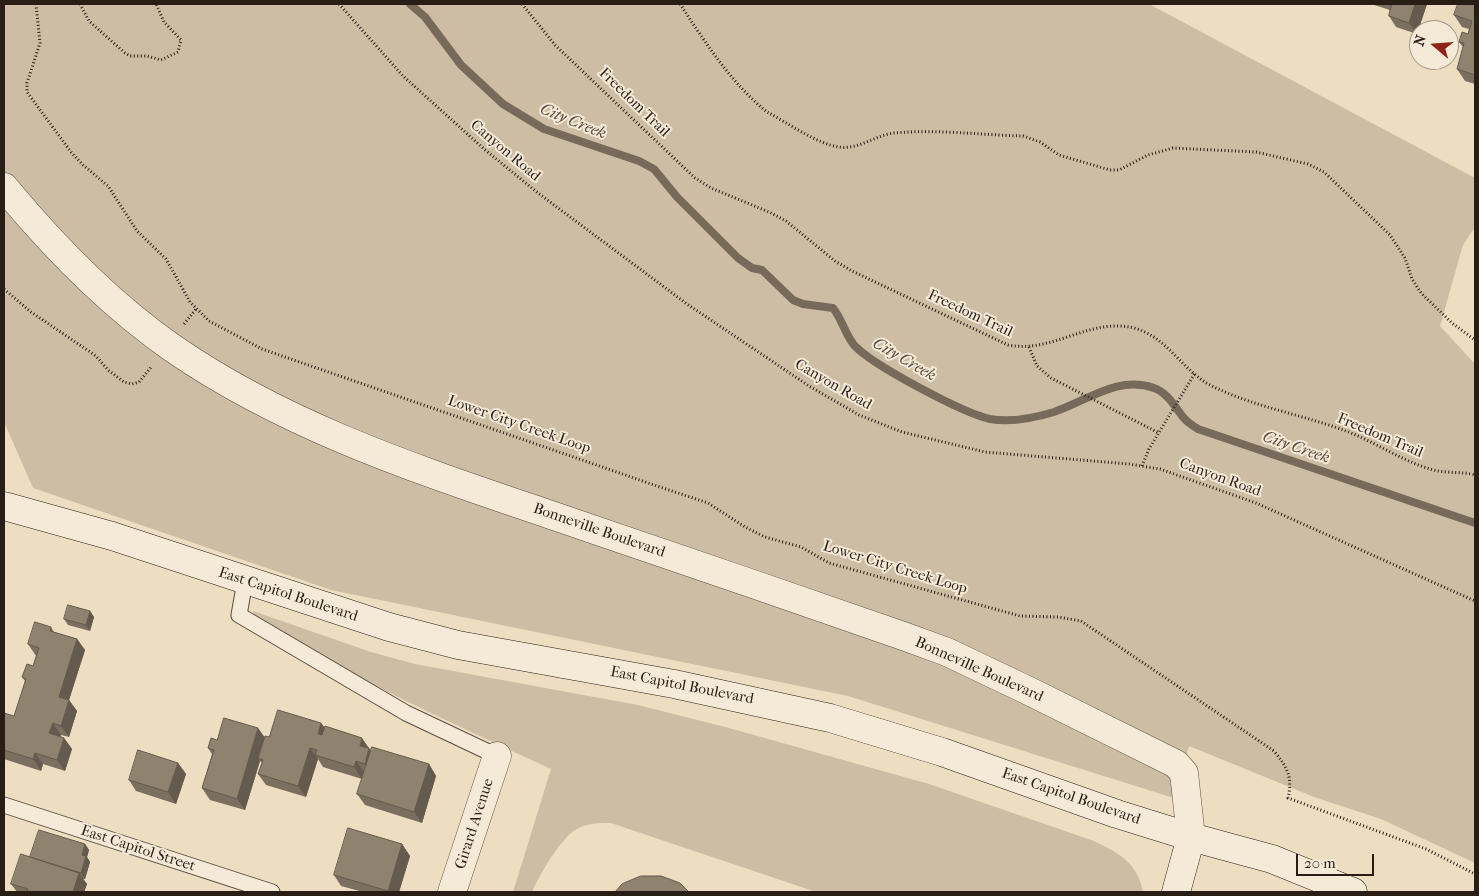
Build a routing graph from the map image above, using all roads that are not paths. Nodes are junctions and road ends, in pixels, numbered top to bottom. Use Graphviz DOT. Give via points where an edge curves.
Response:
graph roads {
  1 [pos="4,187"];
  2 [pos="4,506"];
  3 [pos="245,582"];
  4 [pos="497,756"];
  5 [pos="4,805"];
  6 [pos="1190,837"];
  7 [pos="272,892"];
  8 [pos="452,892"];
  9 [pos="1176,892"];
  10 [pos="1353,892"];
  1 -- 6 [label="street, Bonneville Boulevard" via="75,266 117,304 168,345 230,384 301,422 410,466 947,652 1176,764 1184,773"];
  2 -- 3 [label="street, East Capitol Boulevard" via="112,536"];
  3 -- 4 [label="lane" via="240,615 406,713"];
  3 -- 6 [label="street, East Capitol Boulevard" via="458,645 674,684 830,718 942,752"];
  4 -- 8 [label="street, Girard Avenue"];
  5 -- 7 [label="lane, East Capitol Street"];
  6 -- 9 [label="street, Bonneville Boulevard"];
  6 -- 10 [label="street, East Capitol Boulevard" via="1272,859"];
}
